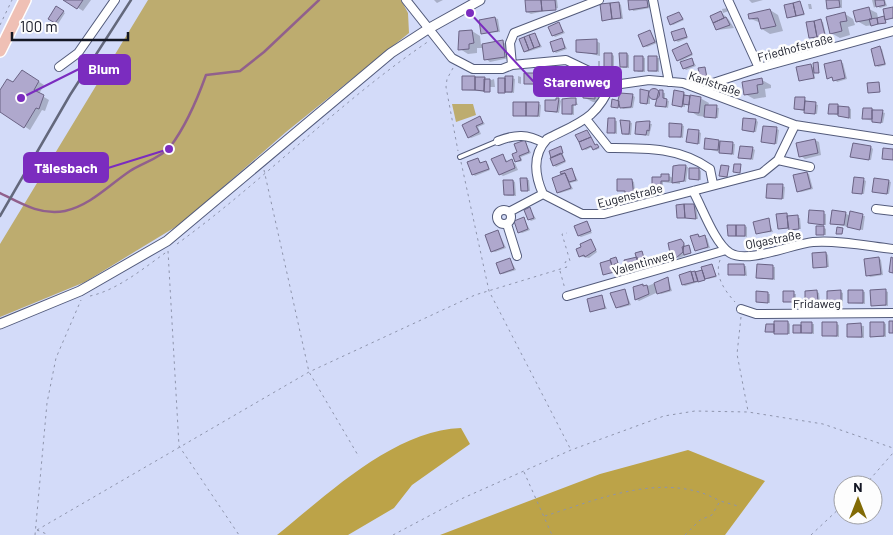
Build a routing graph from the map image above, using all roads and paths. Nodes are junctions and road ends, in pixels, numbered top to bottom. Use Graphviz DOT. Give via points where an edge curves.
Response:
graph roads {
  1 [pos="12,0"];
  2 [pos="25,0"];
  3 [pos="115,0"];
  4 [pos="406,0"];
  5 [pos="480,0"];
  6 [pos="599,0"];
  7 [pos="653,0"];
  8 [pos="728,0"];
  9 [pos="0,25"];
  10 [pos="428,29"];
  11 [pos="893,31"];
  12 [pos="0,51"];
  13 [pos="456,60"];
  14 [pos="512,65"];
  15 [pos="59,67"];
  16 [pos="759,68"];
  17 [pos="612,82"];
  18 [pos="669,82"];
  19 [pos="707,91"];
  20 [pos="586,119"];
  21 [pos="795,125"];
  22 [pos="498,140"];
  23 [pos="893,140"];
  24 [pos="544,143"];
  25 [pos="460,157"];
  26 [pos="778,160"];
  27 [pos="810,167"];
  28 [pos="264,173"];
  29 [pos="713,184"];
  30 [pos="693,191"];
  31 [pos="543,194"];
  32 [pos="876,208"];
  33 [pos="893,210"];
  34 [pos="567,233"];
  35 [pos="167,241"];
  36 [pos="566,248"];
  37 [pos="562,249"];
  38 [pos="893,249"];
  39 [pos="726,250"];
  40 [pos="517,256"];
  41 [pos="720,259"];
  42 [pos="560,270"];
  43 [pos="563,284"];
  44 [pos="489,291"];
  45 [pos="81,294"];
  46 [pos="568,296"];
  47 [pos="741,309"];
  48 [pos="893,313"];
  49 [pos="0,324"];
  50 [pos="309,372"];
  51 [pos="748,412"];
  52 [pos="179,446"];
  53 [pos="893,448"];
  54 [pos="570,450"];
  55 [pos="893,453"];
  56 [pos="359,457"];
  57 [pos="524,471"];
  58 [pos="874,475"];
  59 [pos="720,501"];
  60 [pos="738,506"];
  61 [pos="833,514"];
  62 [pos="545,516"];
  63 [pos="37,530"];
  64 [pos="35,535"];
  65 [pos="49,535"];
  66 [pos="239,535"];
  67 [pos="393,535"];
  68 [pos="552,535"];
  69 [pos="685,535"];
  70 [pos="811,535"];
  1 -- 9 [label="path"];
  2 -- 12 [label="main road"];
  3 -- 15 [label="street" via="78,53"];
  4 -- 10 [label="street, Karlstraße"];
  5 -- 10 [label="street"];
  6 -- 14 [label="street" via="514,33 510,43"];
  7 -- 18 [label="street"];
  8 -- 16 [label="street"];
  10 -- 13 [label="street, Karlstraße"];
  10 -- 35 [label="street" via="391,53"];
  11 -- 16 [label="street, Friedhofstraße"];
  13 -- 14 [label="street, Karlstraße" via="473,69 502,69"];
  13 -- 25 [label="path" via="446,79 446,88"];
  14 -- 17 [label="street, Karlstraße" via="566,60"];
  16 -- 19 [label="street, Friedhofstraße" via="713,84"];
  17 -- 18 [label="street, Karlstraße"];
  17 -- 20 [label="street" via="604,101"];
  18 -- 19 [label="street, Karlstraße"];
  19 -- 21 [label="street, Karlstraße"];
  20 -- 24 [label="street"];
  20 -- 29 [label="street" via="609,148 659,148 698,160 710,169"];
  21 -- 23 [label="street, Karlstraße"];
  21 -- 26 [label="street, Eugenstraße"];
  22 -- 24 [label="street" via="520,134"];
  22 -- 25 [label="lane"];
  24 -- 31 [label="street" via="536,161"];
  25 -- 44 [label="path"];
  26 -- 27 [label="street"];
  26 -- 29 [label="street, Eugenstraße" via="752,177"];
  28 -- 50 [label="path"];
  29 -- 30 [label="street, Eugenstraße"];
  30 -- 31 [label="street, Eugenstraße" via="593,216 582,214"];
  30 -- 39 [label="street"];
  31 -- 40 [label="street" via="509,212 511,218 507,224"];
  32 -- 33 [label="street"];
  34 -- 36 [label="path" via="562,234"];
  35 -- 45 [label="street"];
  35 -- 52 [label="path"];
  36 -- 37 [label="path"];
  36 -- 42 [label="path" via="570,261 565,262 567,267"];
  38 -- 39 [label="street, Olgastraße" via="811,242 746,257"];
  39 -- 46 [label="street, Valentinweg"];
  41 -- 47 [label="path" via="723,288"];
  42 -- 43 [label="path"];
  42 -- 44 [label="path"];
  44 -- 50 [label="path" via="420,319"];
  44 -- 54 [label="path"];
  45 -- 49 [label="street"];
  45 -- 63 [label="path" via="80,304 56,358 47,403"];
  47 -- 48 [label="street, Fridaweg" via="756,314"];
  47 -- 51 [label="path" via="737,354"];
  50 -- 52 [label="path"];
  50 -- 56 [label="path"];
  51 -- 53 [label="path" via="823,424"];
  51 -- 54 [label="path" via="694,411 664,416"];
  52 -- 63 [label="path"];
  52 -- 66 [label="path"];
  54 -- 57 [label="path"];
  55 -- 58 [label="path"];
  57 -- 62 [label="path"];
  57 -- 67 [label="path"];
  59 -- 60 [label="path"];
  59 -- 62 [label="path" via="705,492 677,486 647,488 607,496"];
  59 -- 69 [label="path" via="712,515 700,520"];
  61 -- 70 [label="path"];
  62 -- 68 [label="path"];
  63 -- 64 [label="path"];
  63 -- 65 [label="path"];
}
